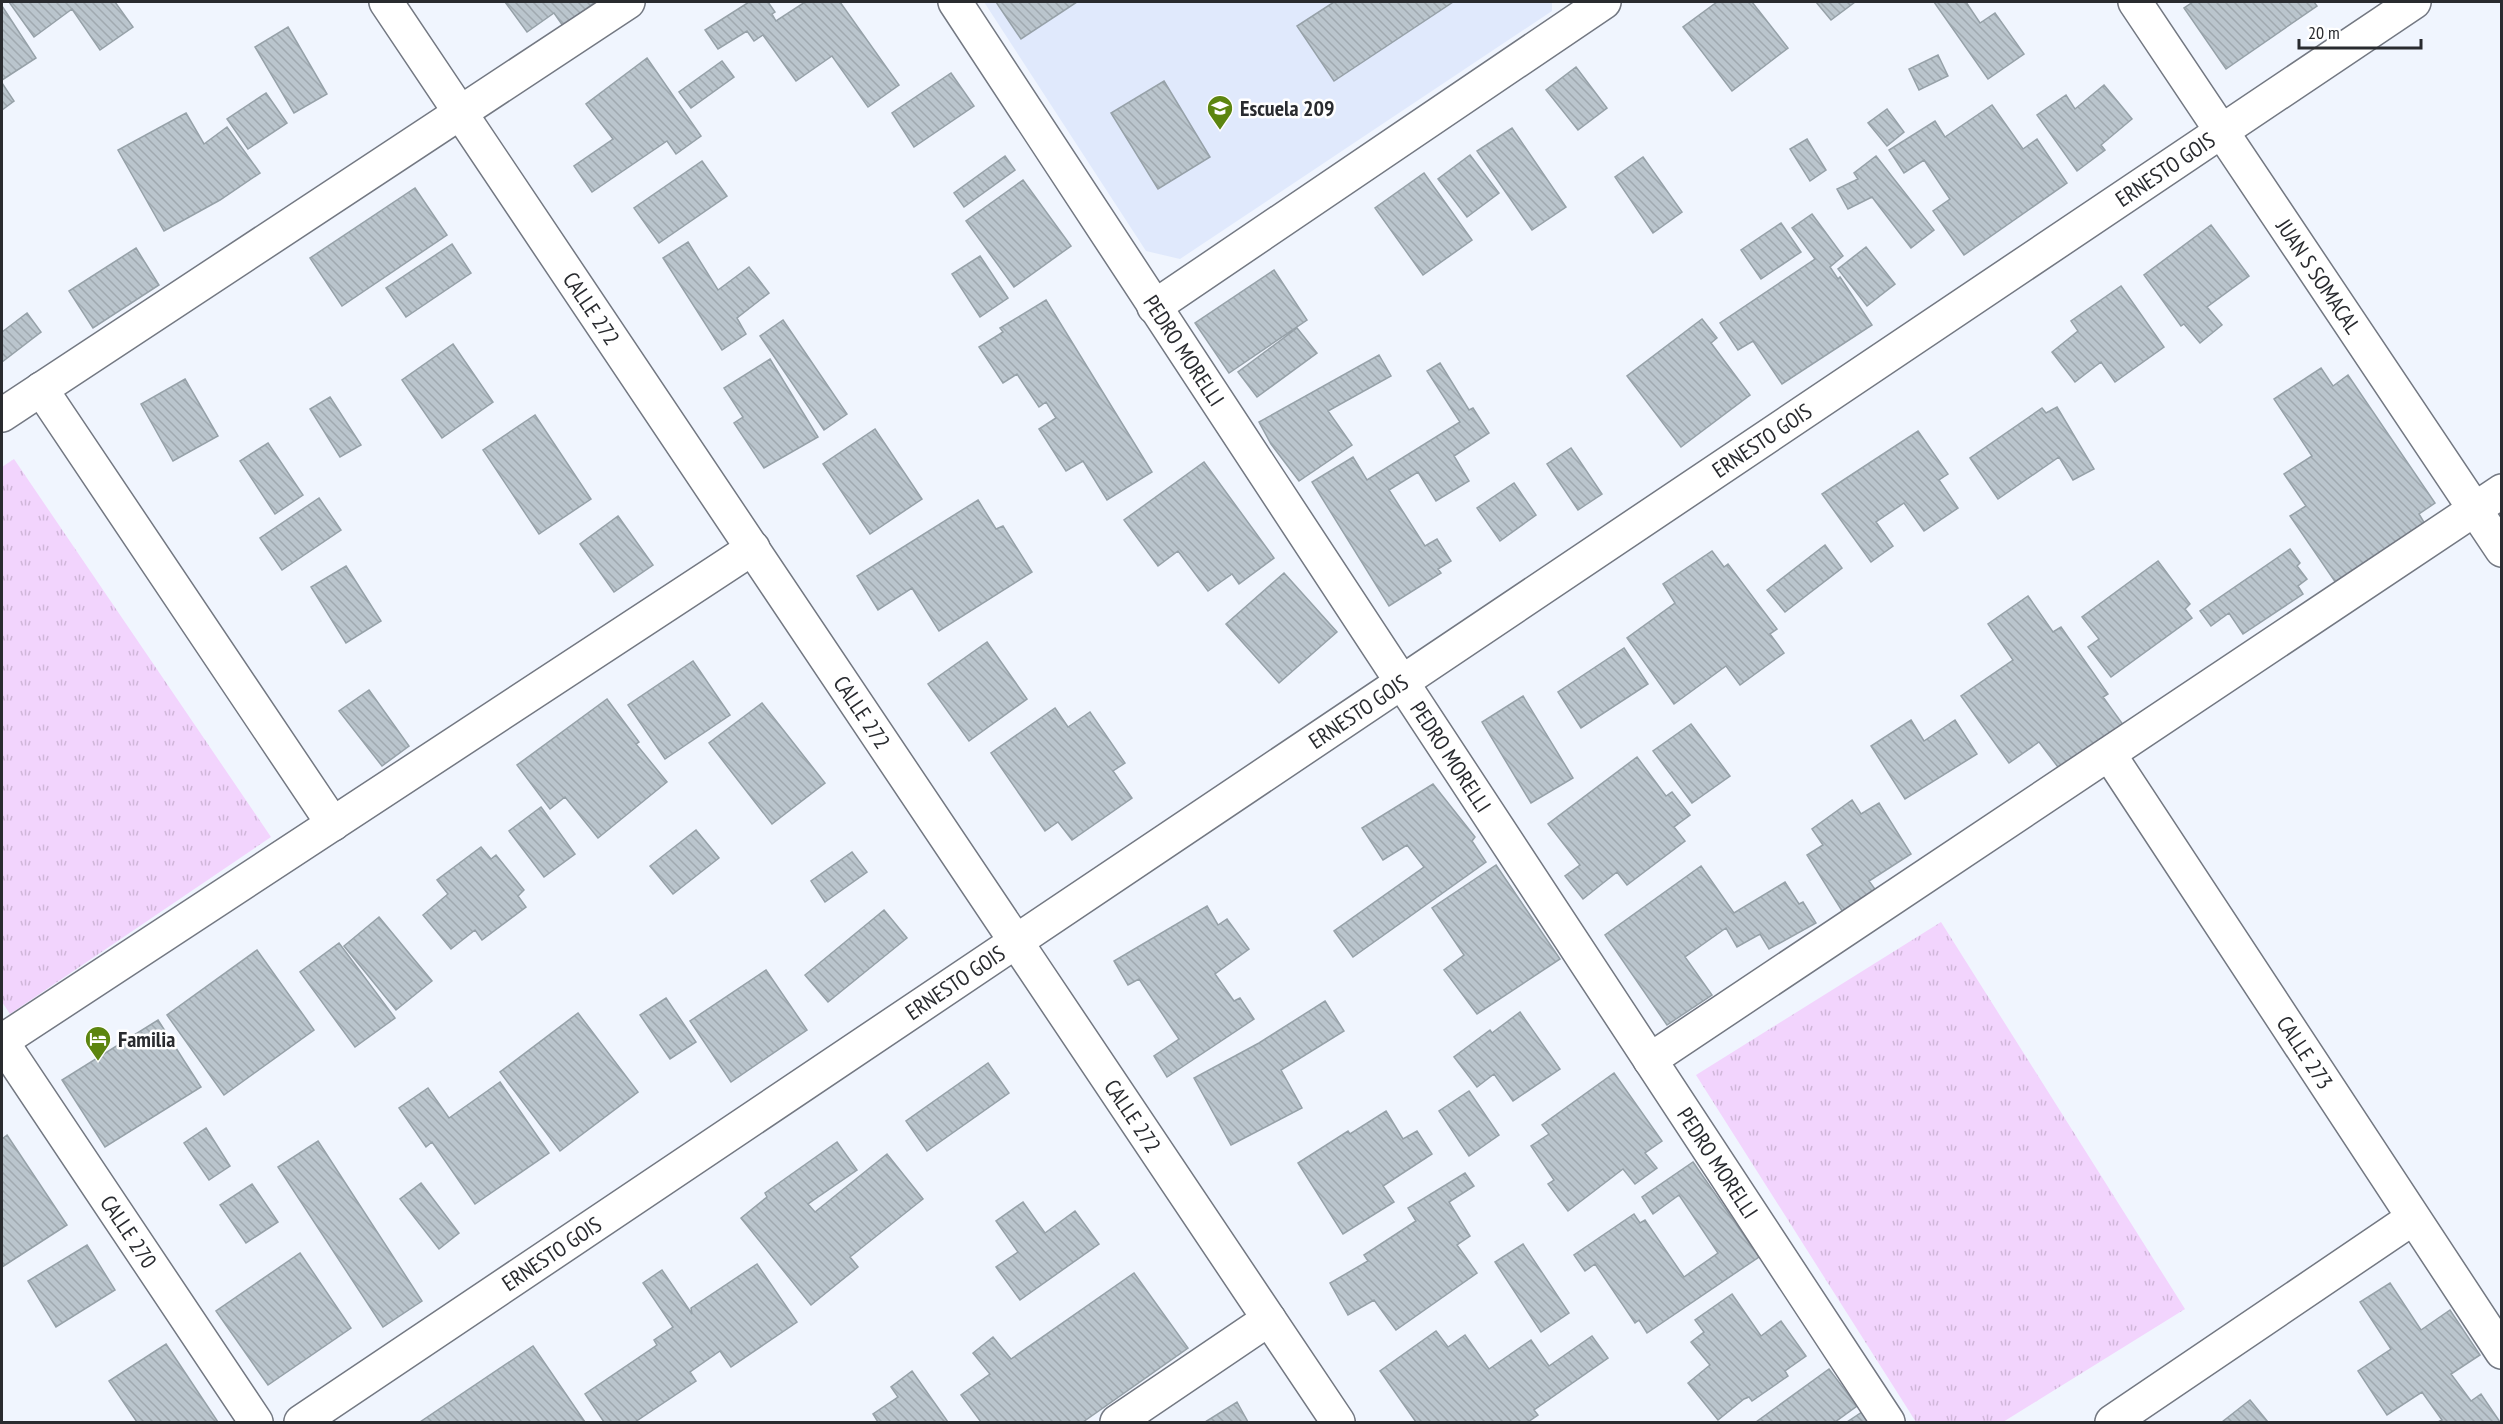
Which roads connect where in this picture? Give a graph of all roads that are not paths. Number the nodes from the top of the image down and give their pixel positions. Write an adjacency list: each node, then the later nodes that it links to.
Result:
1 (386, 2): 7 (street, CALLE 272)
2 (628, 2): 7 (street)
3 (955, 2): 9 (street, PEDRO MORELLI)
4 (2135, 2): 8 (street, JUAN S SOMACAL)
5 (2414, 2): 8 (street, ERNESTO GOIS)
6 (1599, 3): 9 (street)
7 (460, 112): 10 (street); 14 (street, CALLE 272)
8 (2221, 130): 13 (street, JUAN S SOMACAL); 16 (street, ERNESTO GOIS)
9 (1154, 307): 16 (street, PEDRO MORELLI)
10 (41, 389): 11 (street); 18 (street)
11 (2, 415)
12 (2502, 491): 13 (street)
13 (2474, 509): 15 (street, JUAN S SOMACAL); 17 (street)
14 (753, 548): 18 (street); 19 (street, CALLE 272)
15 (2502, 550)
16 (1403, 682): 19 (street, ERNESTO GOIS); 21 (street, PEDRO MORELLI)
17 (2109, 754): 21 (street); 22 (street, CALLE 273)
18 (333, 824): 20 (street)
19 (1016, 941): 23 (street, CALLE 272); 26 (street, ERNESTO GOIS)
20 (2, 1042): 25 (street, CALLE 270)
21 (1650, 1060): 29 (street, PEDRO MORELLI)
22 (2413, 1218): 24 (street, CALLE 273); 30 (street)
23 (1269, 1319): 27 (street); 28 (street, CALLE 272)
24 (2502, 1352)
25 (256, 1422)
26 (301, 1422)
27 (1118, 1422)
28 (1338, 1422)
29 (1888, 1422)
30 (2112, 1422)

